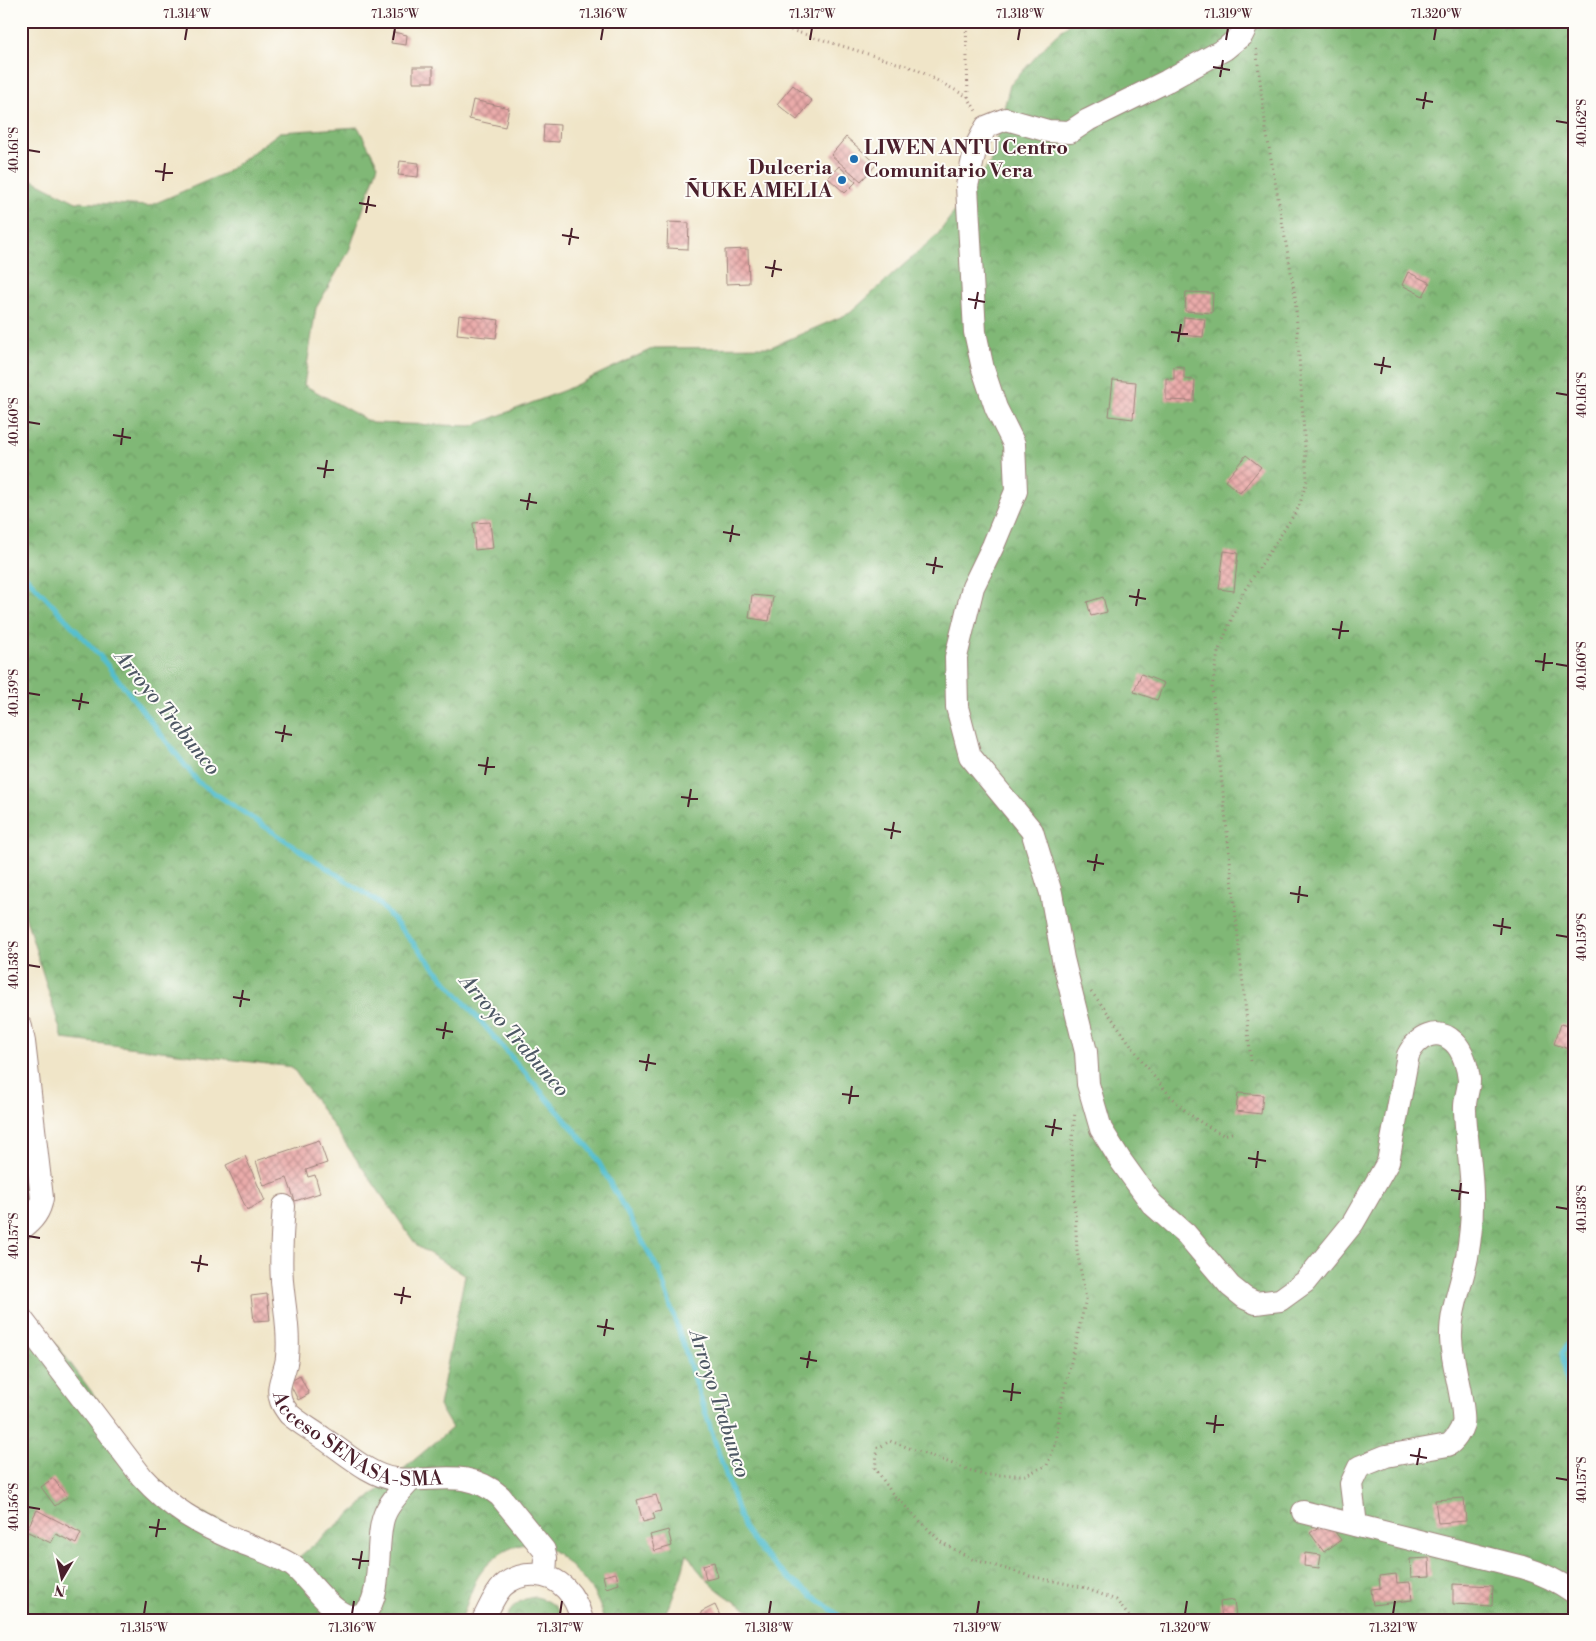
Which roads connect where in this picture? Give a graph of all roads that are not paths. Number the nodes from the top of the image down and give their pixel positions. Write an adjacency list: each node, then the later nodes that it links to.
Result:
1 (1252, 31): 8 (street)
2 (22, 1038): 4 (street)
3 (284, 1206): 6 (street, Acceso SENASA-SMA)
4 (21, 1229)
5 (21, 1318): 6 (street)
6 (411, 1480): 9 (street, Acceso SENASA-SMA)
7 (1303, 1512): 8 (street)
8 (1356, 1525): 10 (street)
9 (545, 1576): 11 (street); 12 (street)
10 (1575, 1593)
11 (483, 1620)
12 (582, 1620)

